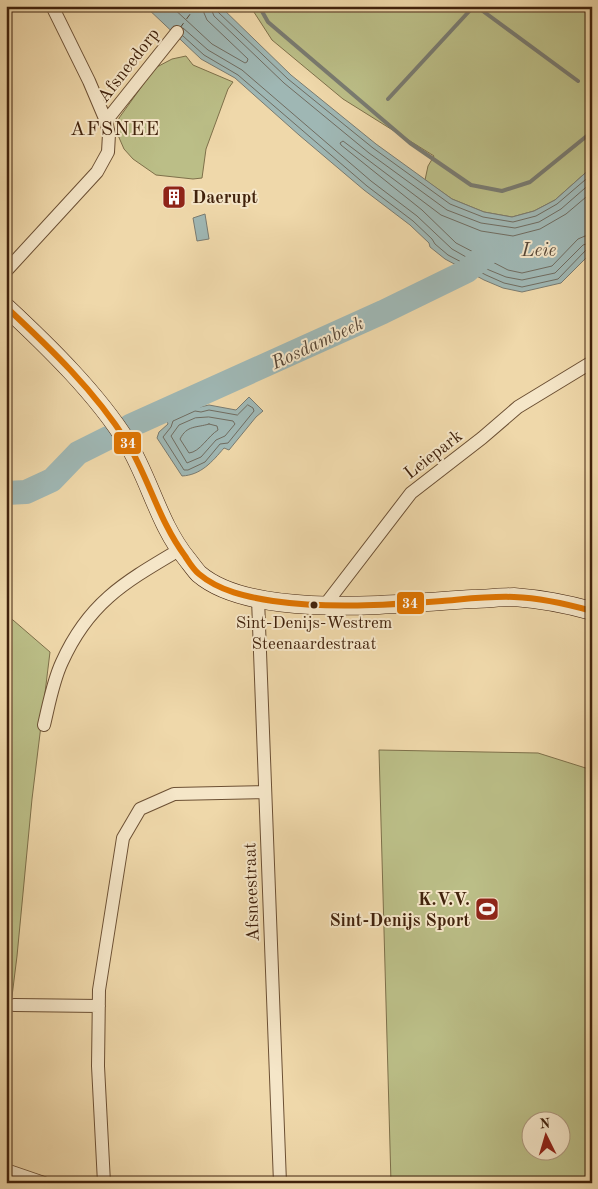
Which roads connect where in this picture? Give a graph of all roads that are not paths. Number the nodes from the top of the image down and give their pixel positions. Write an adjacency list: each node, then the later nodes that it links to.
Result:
1 (52, 6): 3 (street, Afsneedorp)
2 (177, 32): 3 (street, Afsneedorp)
3 (106, 121): 4 (street, Afsneedorp)
4 (6, 271)
5 (6, 307): 7 (street)
6 (592, 362): 9 (street, Leiepark)
7 (180, 550): 8 (street); 11 (street)
8 (258, 599): 9 (street); 12 (street, Afsneestraat)
9 (325, 605): 10 (street)
10 (592, 611)
11 (44, 725)
12 (264, 792): 14 (street); 18 (street, Afsneestraat)
13 (14, 1005): 14 (street)
14 (99, 1006): 17 (street)
15 (6, 1170): 16 (street)
16 (44, 1183)
17 (104, 1183)
18 (280, 1183)

